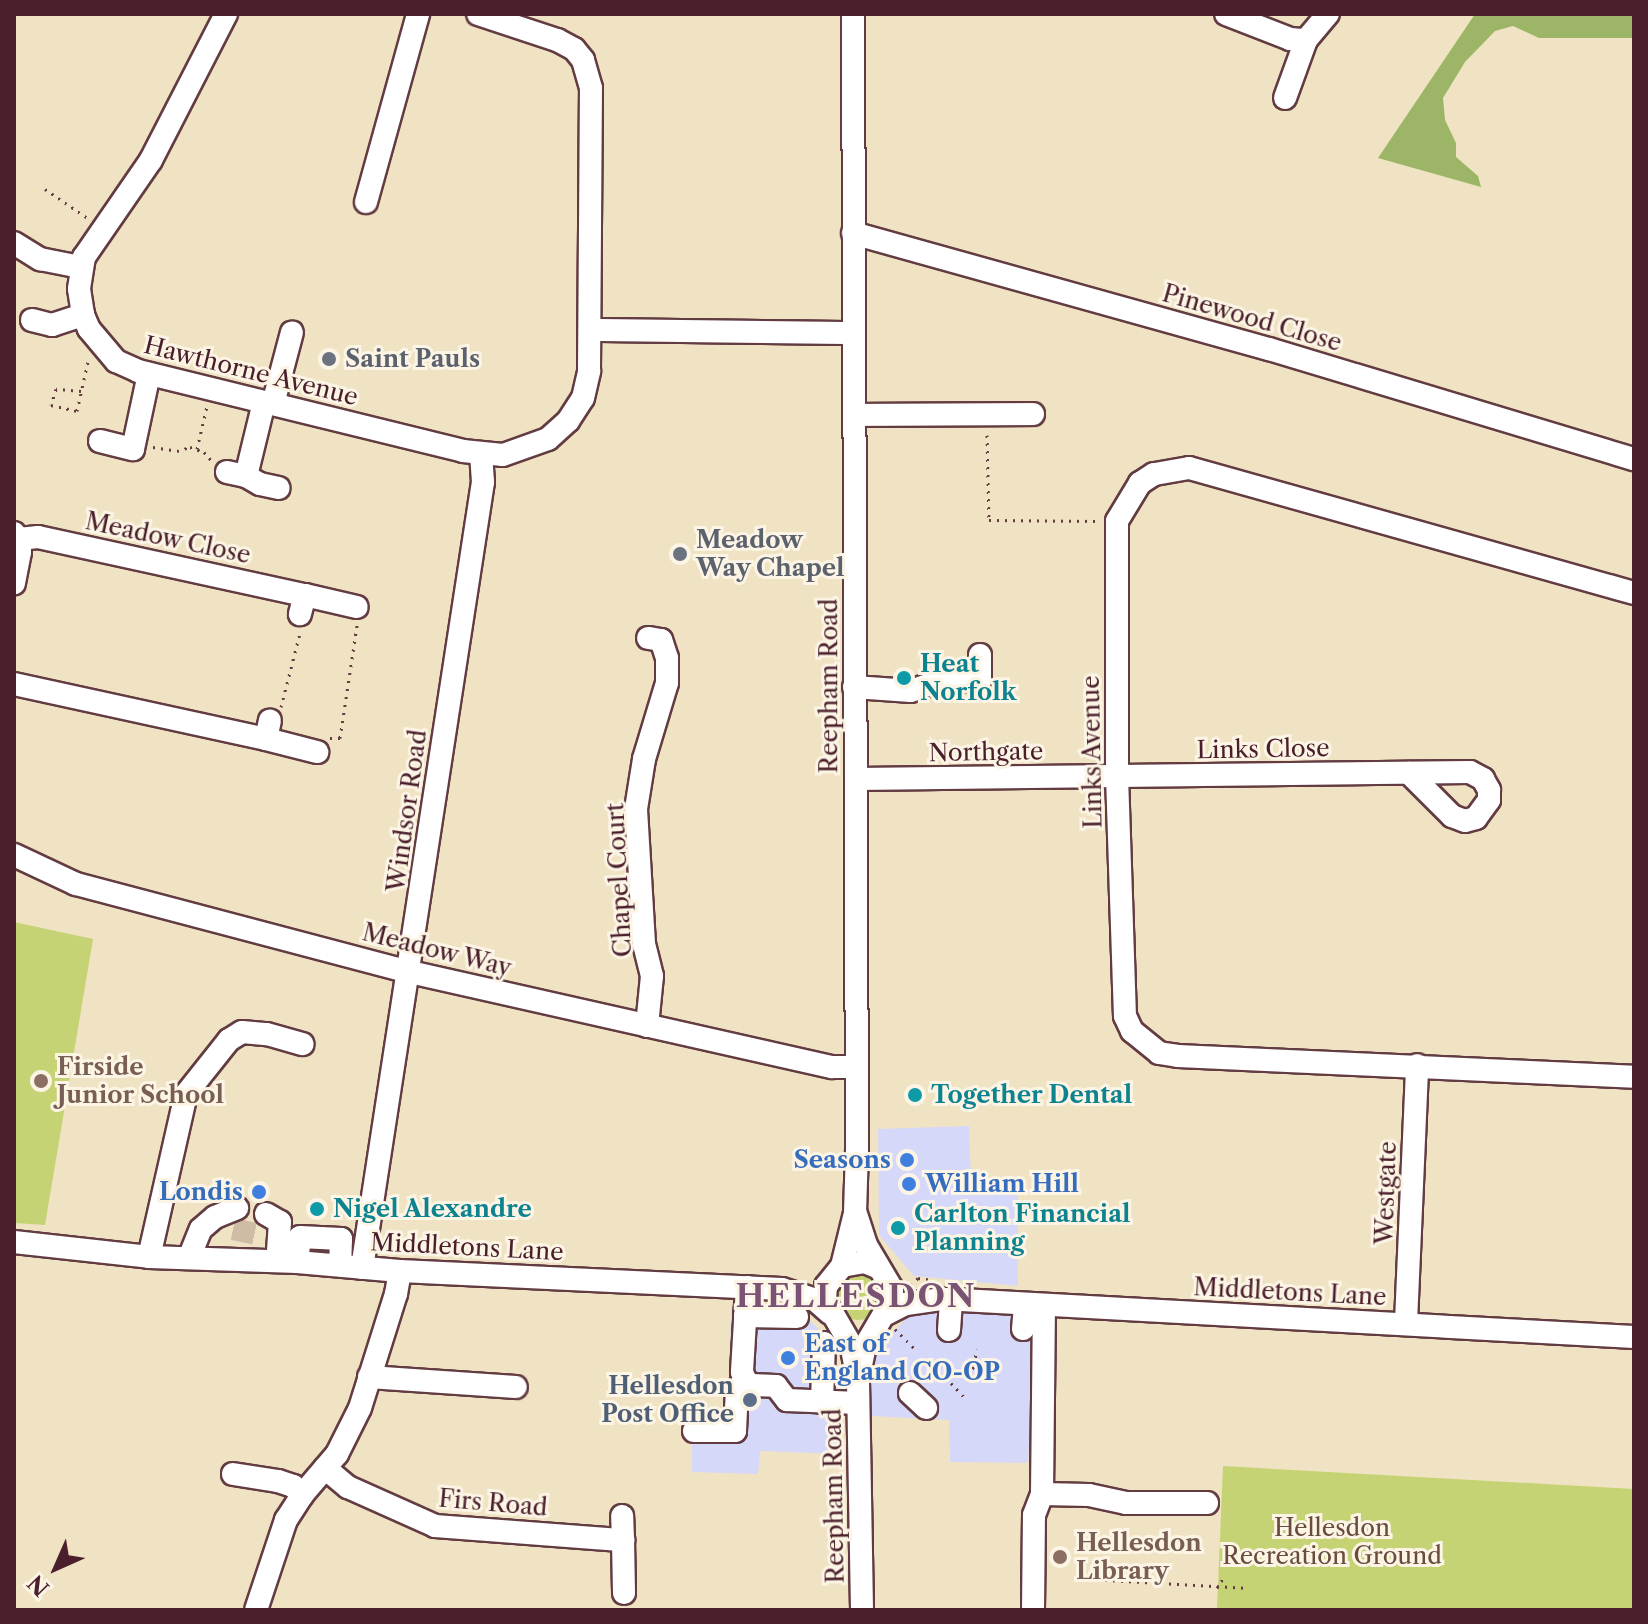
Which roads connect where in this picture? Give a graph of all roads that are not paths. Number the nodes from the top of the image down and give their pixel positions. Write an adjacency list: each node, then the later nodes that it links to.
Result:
1 (226, 14): 12 (street)
2 (418, 14): 9 (street)
3 (478, 14): 15 (street, Hawthorne Avenue)
4 (853, 14): 10 (street, Reepham Road)
5 (1226, 14): 7 (street)
6 (1328, 14): 7 (street)
7 (1306, 40): 8 (street)
8 (1285, 98)
9 (366, 202)
10 (853, 233): 17 (street, Reepham Road); 24 (street, Pinewood Close)
11 (14, 243): 12 (street)
12 (80, 267): 13 (street, Hawthorne Avenue)
13 (83, 315): 14 (street); 18 (street, Hawthorne Avenue)
14 (32, 320)
15 (591, 330): 17 (street); 23 (street, Hawthorne Avenue)
16 (292, 332): 19 (street)
17 (854, 333): 21 (street, Reepham Road)
18 (149, 374): 19 (street, Hawthorne Avenue); 22 (street)
19 (269, 403): 23 (street, Hawthorne Avenue); 25 (street)
20 (1033, 414): 21 (street)
21 (855, 415): 33 (street, Reepham Road)
22 (100, 441)
23 (481, 455): 39 (street, Windsor Road)
24 (1634, 459)
25 (279, 488)
26 (16, 536): 27 (street); 29 (street, Meadow Close)
27 (14, 583)
28 (1634, 593): 36 (street, Links Avenue)
29 (357, 607)
30 (657, 635): 40 (street, Chapel Court)
31 (980, 655): 33 (street)
32 (14, 684): 34 (street)
33 (854, 687): 37 (street, Reepham Road)
34 (317, 752)
35 (1409, 773): 36 (street, Links Close)
36 (1117, 776): 37 (street, Northgate); 42 (street, Links Avenue)
37 (856, 779): 43 (street, Reepham Road)
38 (14, 855): 39 (street, Meadow Way)
39 (410, 972): 40 (street, Meadow Way); 52 (street, Windsor Road)
40 (647, 1026): 43 (street, Meadow Way)
41 (303, 1044): 49 (street)
42 (1417, 1065): 44 (street, Links Avenue); 64 (street, Westgate)
43 (855, 1067): 45 (street, Reepham Road)
44 (1634, 1077)
45 (855, 1213): 53 (street, Reepham Road); 55 (street, Reepham Road)
46 (230, 1218): 50 (street)
47 (270, 1228): 51 (street)
48 (14, 1242): 49 (street, Middletons Lane)
49 (149, 1257): 50 (street, Middletons Lane)
50 (189, 1258): 51 (street, Middletons Lane)
51 (287, 1261): 52 (street, Middletons Lane)
52 (351, 1267): 54 (street, Middletons Lane)
53 (837, 1270): 55 (street); 57 (street, Middletons Lane); 62 (street, Reepham Road)
54 (400, 1271): 56 (street, Middletons Lane); 69 (street)
55 (883, 1273): 58 (street, Middletons Lane); 63 (street, Reepham Road)
56 (747, 1287): 57 (street, Middletons Lane); 60 (street)
57 (782, 1289): 62 (street, Middletons Lane)
58 (947, 1299): 59 (street, Middletons Lane); 63 (street, Middletons Lane); 66 (street)
59 (1035, 1305): 64 (street, Middletons Lane); 65 (street); 78 (street)
60 (745, 1316): 61 (street); 70 (street)
61 (797, 1317)
62 (834, 1317): 63 (street); 71 (street, Reepham Road)
63 (884, 1318): 71 (street, Reepham Road)
64 (1406, 1322): 67 (street, Middletons Lane)
65 (1023, 1329)
66 (949, 1330)
67 (1634, 1337)
68 (824, 1343): 73 (street)
69 (369, 1377): 72 (street); 76 (street)
70 (745, 1380): 73 (street); 75 (street)
71 (858, 1380): 74 (street, Reepham Road)
72 (516, 1387)
73 (822, 1402): 74 (street)
74 (858, 1403): 85 (street, Reepham Road)
75 (694, 1431)
76 (325, 1468): 79 (street); 82 (street, Firs Road)
77 (233, 1474): 79 (street)
78 (1042, 1494): 80 (street); 86 (street)
79 (302, 1495): 84 (street)
80 (1207, 1503)
81 (622, 1516): 82 (street)
82 (623, 1540): 83 (street)
83 (624, 1593)
84 (256, 1610)
85 (862, 1610)
86 (1033, 1610)

